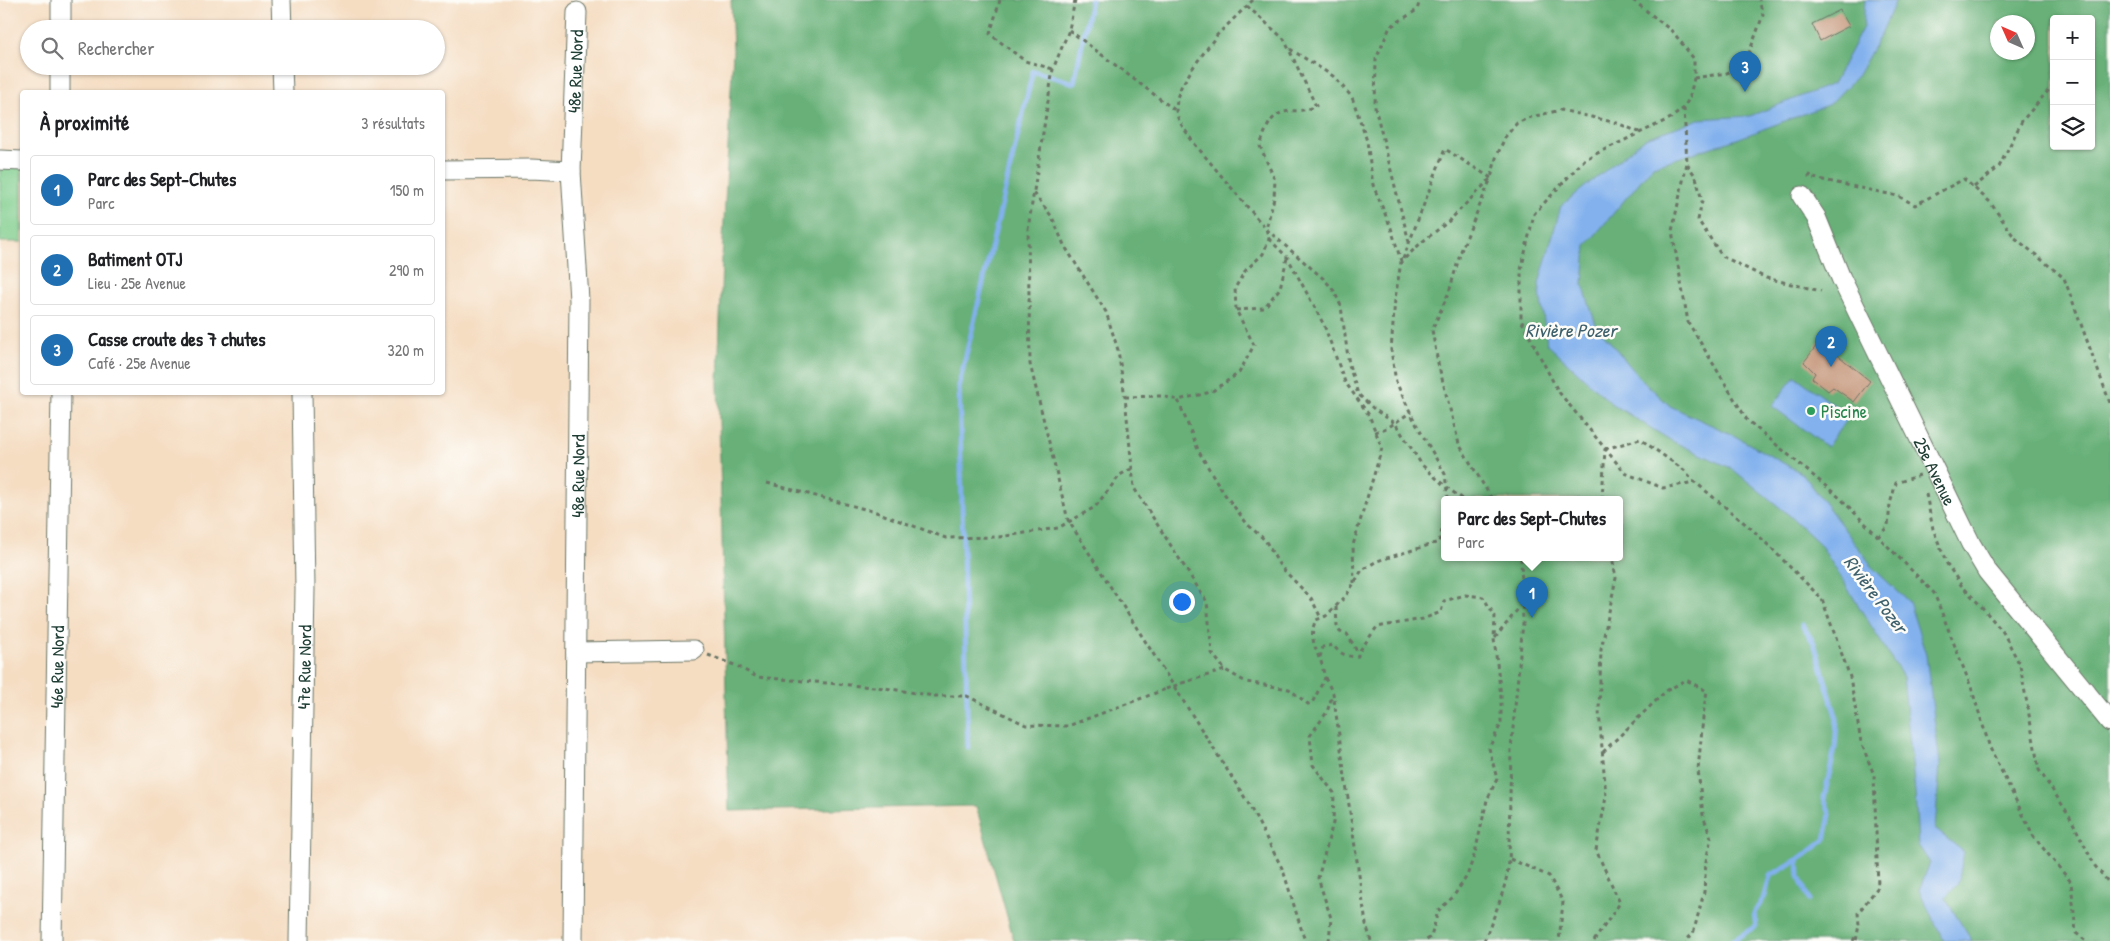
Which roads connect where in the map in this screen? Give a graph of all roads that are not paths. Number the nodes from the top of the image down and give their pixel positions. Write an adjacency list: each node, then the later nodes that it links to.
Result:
1 (61, 0): 4 (street)
2 (281, 0): 5 (street)
3 (577, 12): 13 (street, 48e Rue Nord)
4 (61, 20)
5 (282, 20)
6 (60, 75): 8 (street)
7 (282, 75): 9 (street)
8 (60, 90)
9 (283, 90)
10 (0, 160): 11 (street)
11 (20, 161)
12 (445, 170): 13 (street)
13 (572, 171): 18 (street, 48e Rue Nord)
14 (1802, 196): 19 (street, 25e Avenue)
15 (61, 395): 20 (street, 46e Rue Nord)
16 (302, 395): 21 (street, 47e Rue Nord)
17 (694, 650): 18 (street)
18 (576, 652): 22 (street, 48e Rue Nord)
19 (2110, 722)
20 (52, 941)
21 (300, 941)
22 (573, 941)

